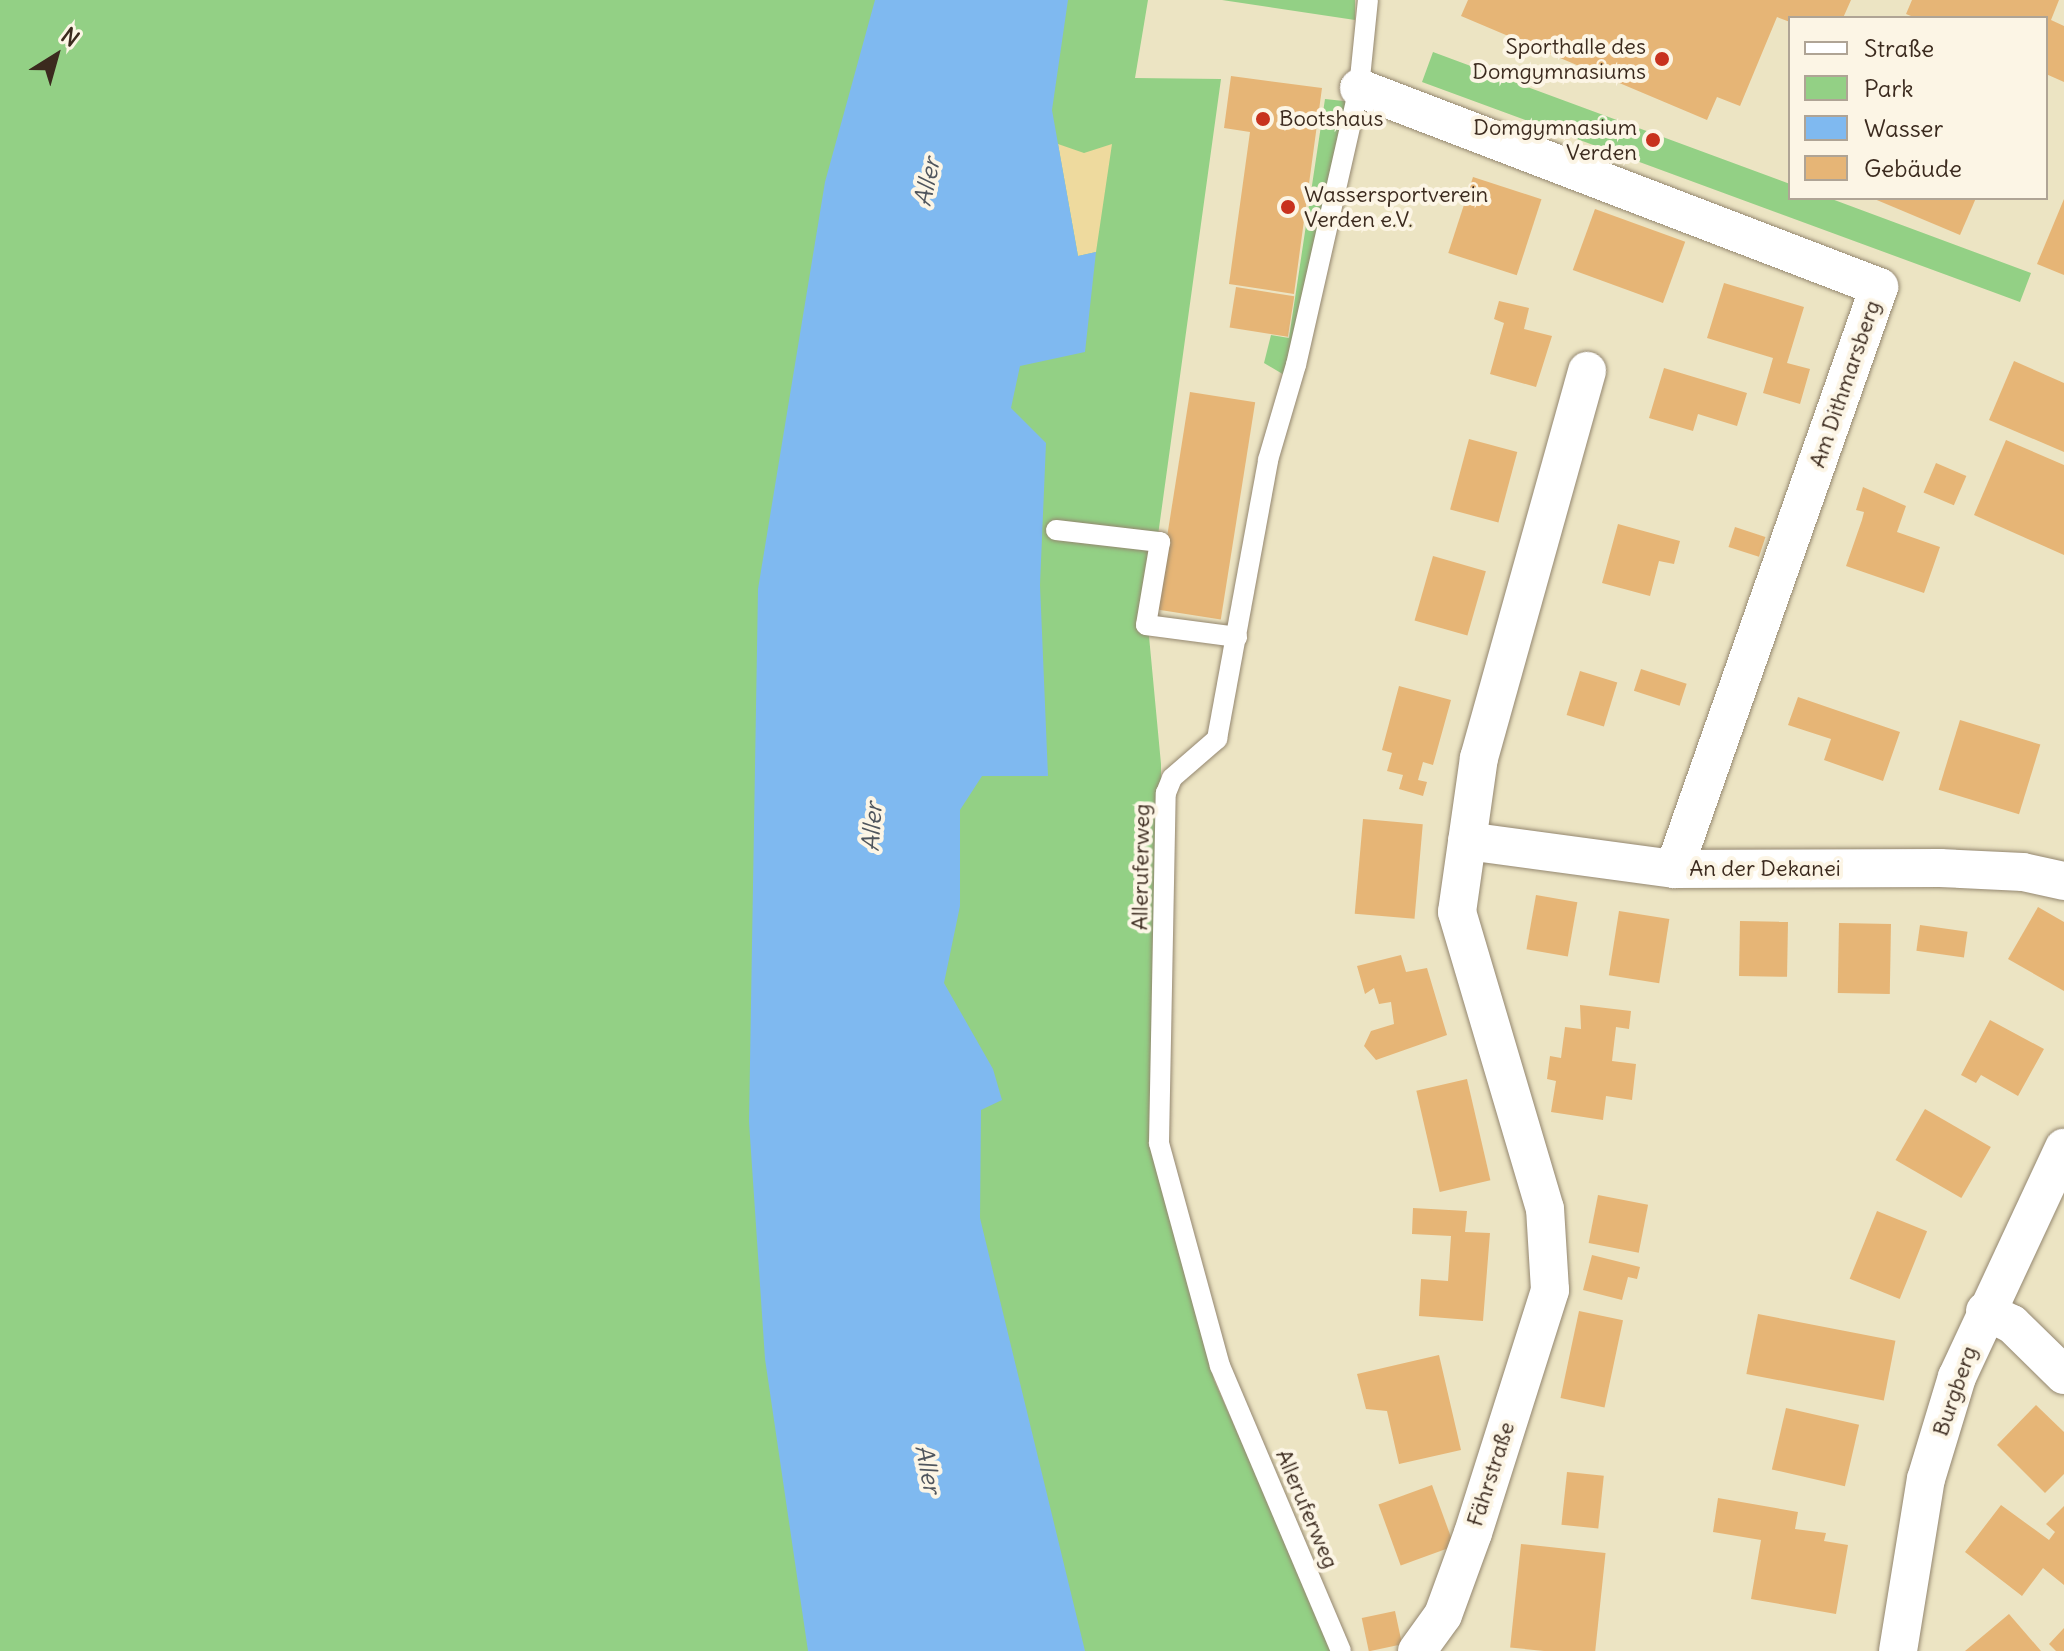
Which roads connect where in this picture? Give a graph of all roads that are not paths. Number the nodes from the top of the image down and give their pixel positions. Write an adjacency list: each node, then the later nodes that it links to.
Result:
1 (1368, 0): 2 (lane, Alleruferweg)
2 (1359, 88): 5 (lane, Alleruferweg); 7 (street, Am Dithmarsberg)
3 (1587, 371): 6 (street)
4 (1056, 530): 5 (lane)
5 (1237, 637): 12 (lane, Alleruferweg)
6 (1467, 841): 7 (street, An der Dekanei); 13 (street, Fährstraße)
7 (1674, 869): 8 (street, An der Dekanei)
8 (2064, 881)
9 (2064, 1148): 10 (street, Burgberg)
10 (1985, 1311): 11 (street); 14 (street, Burgberg)
11 (2064, 1375)
12 (1341, 1651)
13 (1417, 1651)
14 (1898, 1651)

